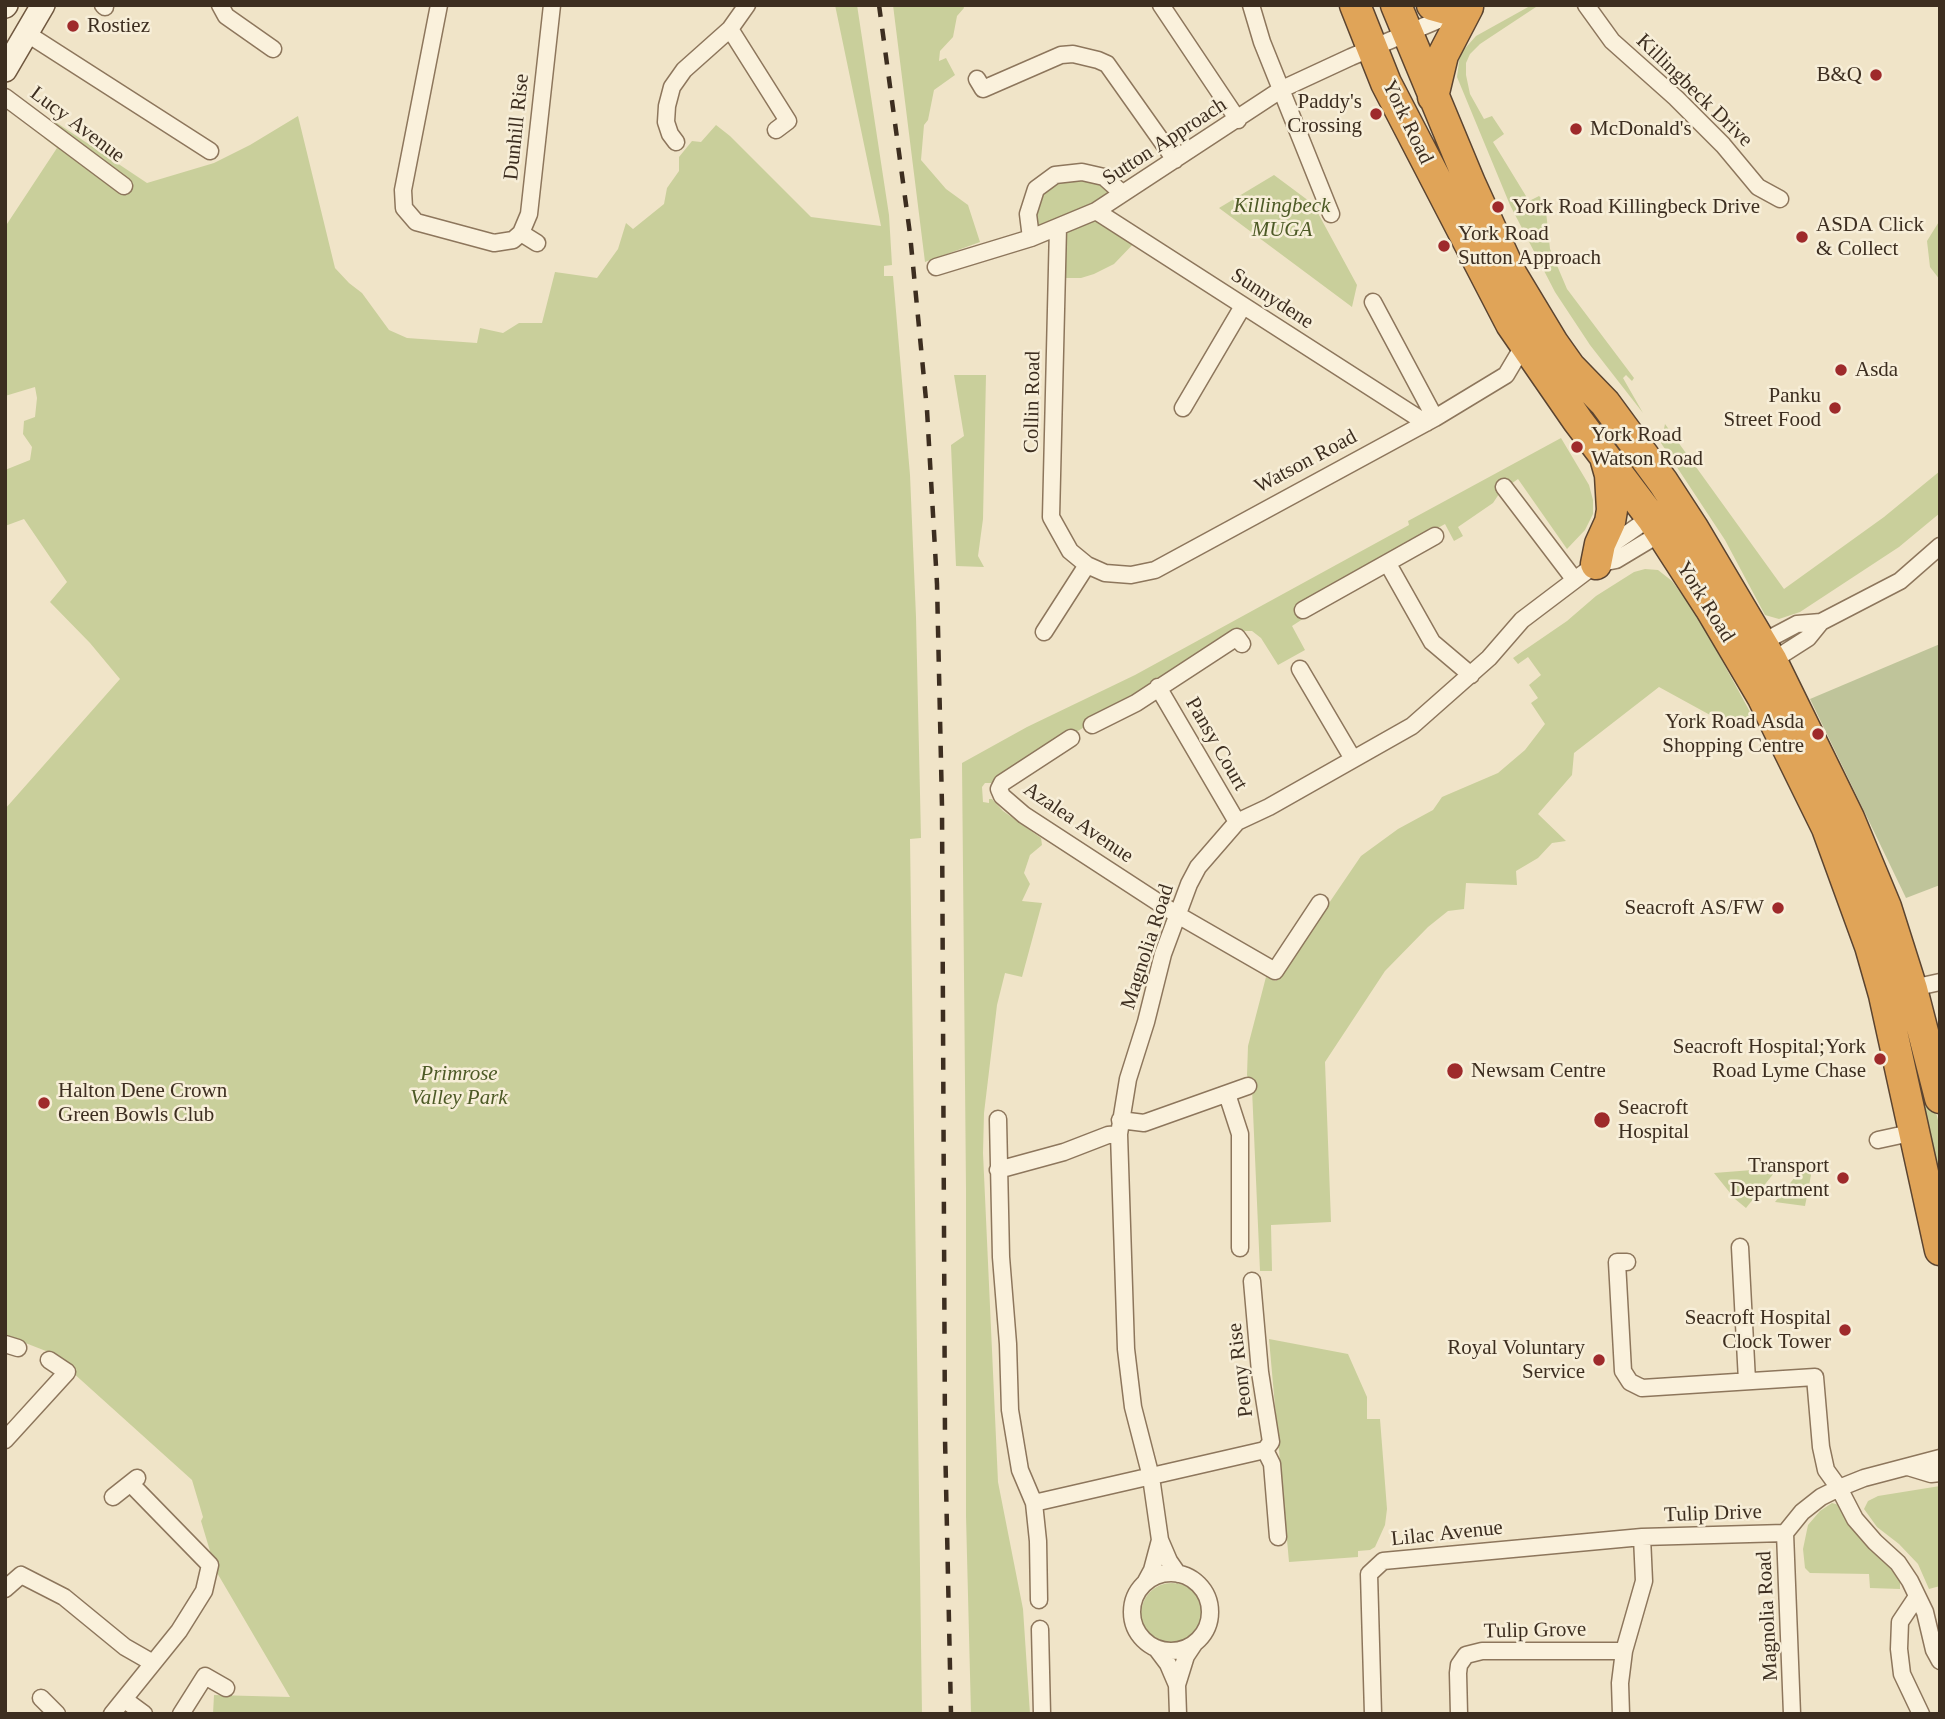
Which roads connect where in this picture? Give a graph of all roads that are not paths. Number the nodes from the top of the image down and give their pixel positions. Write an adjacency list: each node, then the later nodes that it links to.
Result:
1 (43, 5): 14 (main road)
2 (220, 5): 17 (street)
3 (439, 5): 35 (street)
4 (552, 5): 35 (street, Dunhill Rise)
5 (747, 5): 13 (street)
6 (1161, 5): 23 (street)
7 (1251, 5): 20 (street)
8 (1355, 5): 16 (highway, York Road)
9 (1386, 5): 16 (highway)
10 (1396, 5): 15 (highway, York Road)
11 (1586, 5): 31 (street, Killingbeck Drive)
12 (1457, 7): 15 (street); 22 (highway)
13 (730, 29): 24 (street); 25 (street)
14 (26, 33): 18 (main road); 26 (street)
15 (1408, 34): 16 (street, Sutton Approach); 22 (highway, York Road); 28 (highway)
16 (1372, 48): 20 (street, Sutton Approach); 28 (highway, York Road)
17 (273, 49)
18 (5, 70)
19 (977, 79): 27 (street)
20 (1282, 89): 23 (street, Sutton Approach); 33 (street)
21 (5, 97): 29 (street, Lucy Avenue)
22 (1433, 97): 46 (highway, York Road)
23 (1238, 120): 27 (street, Sutton Approach)
24 (776, 130)
25 (676, 142)
26 (210, 151)
27 (1175, 160): 30 (street, Sutton Approach)
28 (1436, 180): 41 (highway, York Road)
29 (124, 186)
30 (1122, 193): 32 (street, Sutton Approach); 36 (street)
31 (1780, 199)
32 (1096, 211): 34 (street, Sutton Approach); 40 (street, Sunnydene)
33 (1331, 214)
34 (1058, 227): 36 (street, Sutton Approach); 50 (street, Collin Road)
35 (521, 233): 37 (street)
36 (1031, 238): 38 (street, Sutton Approach)
37 (537, 243)
38 (936, 267)
39 (1373, 302): 43 (street)
40 (1243, 306): 42 (street); 43 (street, Sunnydene)
41 (1525, 343): 43 (street, Watson Road); 44 (highway, York Road)
42 (1183, 408)
43 (1431, 420): 50 (street, Watson Road)
44 (1605, 457): 46 (highway, York Road); 51 (highway)
45 (1504, 487): 51 (street)
46 (1665, 523): 51 (street, Magnolia Road); 51 (street, Magnolia Road); 55 (highway, York Road); 55 (highway, York Road)
47 (1435, 536): 49 (street)
48 (1940, 546): 55 (street)
49 (1388, 564): 52 (street); 57 (street)
50 (1087, 565): 53 (street)
51 (1585, 572): 57 (street, Magnolia Road)
52 (1303, 610)
53 (1044, 632)
54 (1242, 644): 58 (street, Pansy Court)
55 (1759, 657): 65 (highway, York Road)
56 (1300, 668): 61 (street)
57 (1471, 676): 61 (street, Magnolia Road)
58 (1158, 687): 59 (street, Pansy Court); 62 (street, Pansy Court)
59 (1093, 725)
60 (1071, 738): 64 (street, Azalea Avenue)
61 (1353, 759): 62 (street, Magnolia Road)
62 (1237, 822): 64 (street, Magnolia Road)
63 (1320, 903): 64 (street, Azalea Avenue)
64 (1177, 914): 70 (street, Magnolia Road)
65 (1912, 989): 68 (highway, York Road); 71 (highway, York Road)
66 (1248, 1086): 67 (street)
67 (1227, 1094): 70 (street); 75 (street)
68 (1940, 1098)
69 (998, 1119): 73 (street)
70 (1119, 1127): 73 (street); 86 (street, Magnolia Road)
71 (1914, 1132): 72 (street); 76 (highway, York Road)
72 (1878, 1140)
73 (998, 1170): 89 (street)
74 (1740, 1247): 80 (street)
75 (1240, 1248)
76 (1940, 1250)
77 (1627, 1262): 80 (street)
78 (1252, 1282): 82 (street, Peony Rise)
79 (49, 1360): 81 (street)
80 (1747, 1381): 87 (street)
81 (5, 1440)
82 (1265, 1450): 86 (street); 91 (street, Peony Rise)
83 (1940, 1458): 84 (street, Magnolia Road)
84 (1908, 1467): 85 (street); 87 (street, Magnolia Road)
85 (1940, 1473)
86 (1151, 1477): 89 (street); 93 (street, Magnolia Road)
87 (1839, 1488): 90 (street, Magnolia Road); 97 (street)
88 (113, 1497): 104 (street)
89 (1034, 1503): 98 (street)
90 (1785, 1533): 92 (street, Tulip Drive); 118 (street, Magnolia Road)
91 (1278, 1537)
92 (1637, 1538): 102 (street, Tulip Drive); 115 (street, Lilac Avenue)
93 (1160, 1540): 94 (street, Magnolia Road); 95 (street, Magnolia Road)
94 (1178, 1574): 95 (street); 100 (street, Magnolia Road)
95 (1143, 1585): 101 (street, Magnolia Road)
96 (5, 1589): 104 (street)
97 (1916, 1598): 103 (street); 119 (street)
98 (1039, 1600)
99 (1040, 1629): 113 (street)
100 (1194, 1644): 101 (street); 105 (street, Magnolia Road)
101 (1156, 1648): 105 (street, Magnolia Road)
102 (1624, 1651): 116 (street, Tulip Grove); 117 (street, Tulip Drive)
103 (1937, 1655)
104 (153, 1663): 108 (street)
105 (1177, 1685): 114 (street, Magnolia Road)
106 (226, 1688): 112 (street)
107 (41, 1698): 109 (street)
108 (125, 1700): 110 (street); 111 (street)
109 (57, 1714)
110 (112, 1714)
111 (144, 1714)
112 (181, 1714)
113 (1042, 1714)
114 (1178, 1714)
115 (1373, 1714)
116 (1459, 1714)
117 (1621, 1714)
118 (1792, 1714)
119 (1921, 1714)

